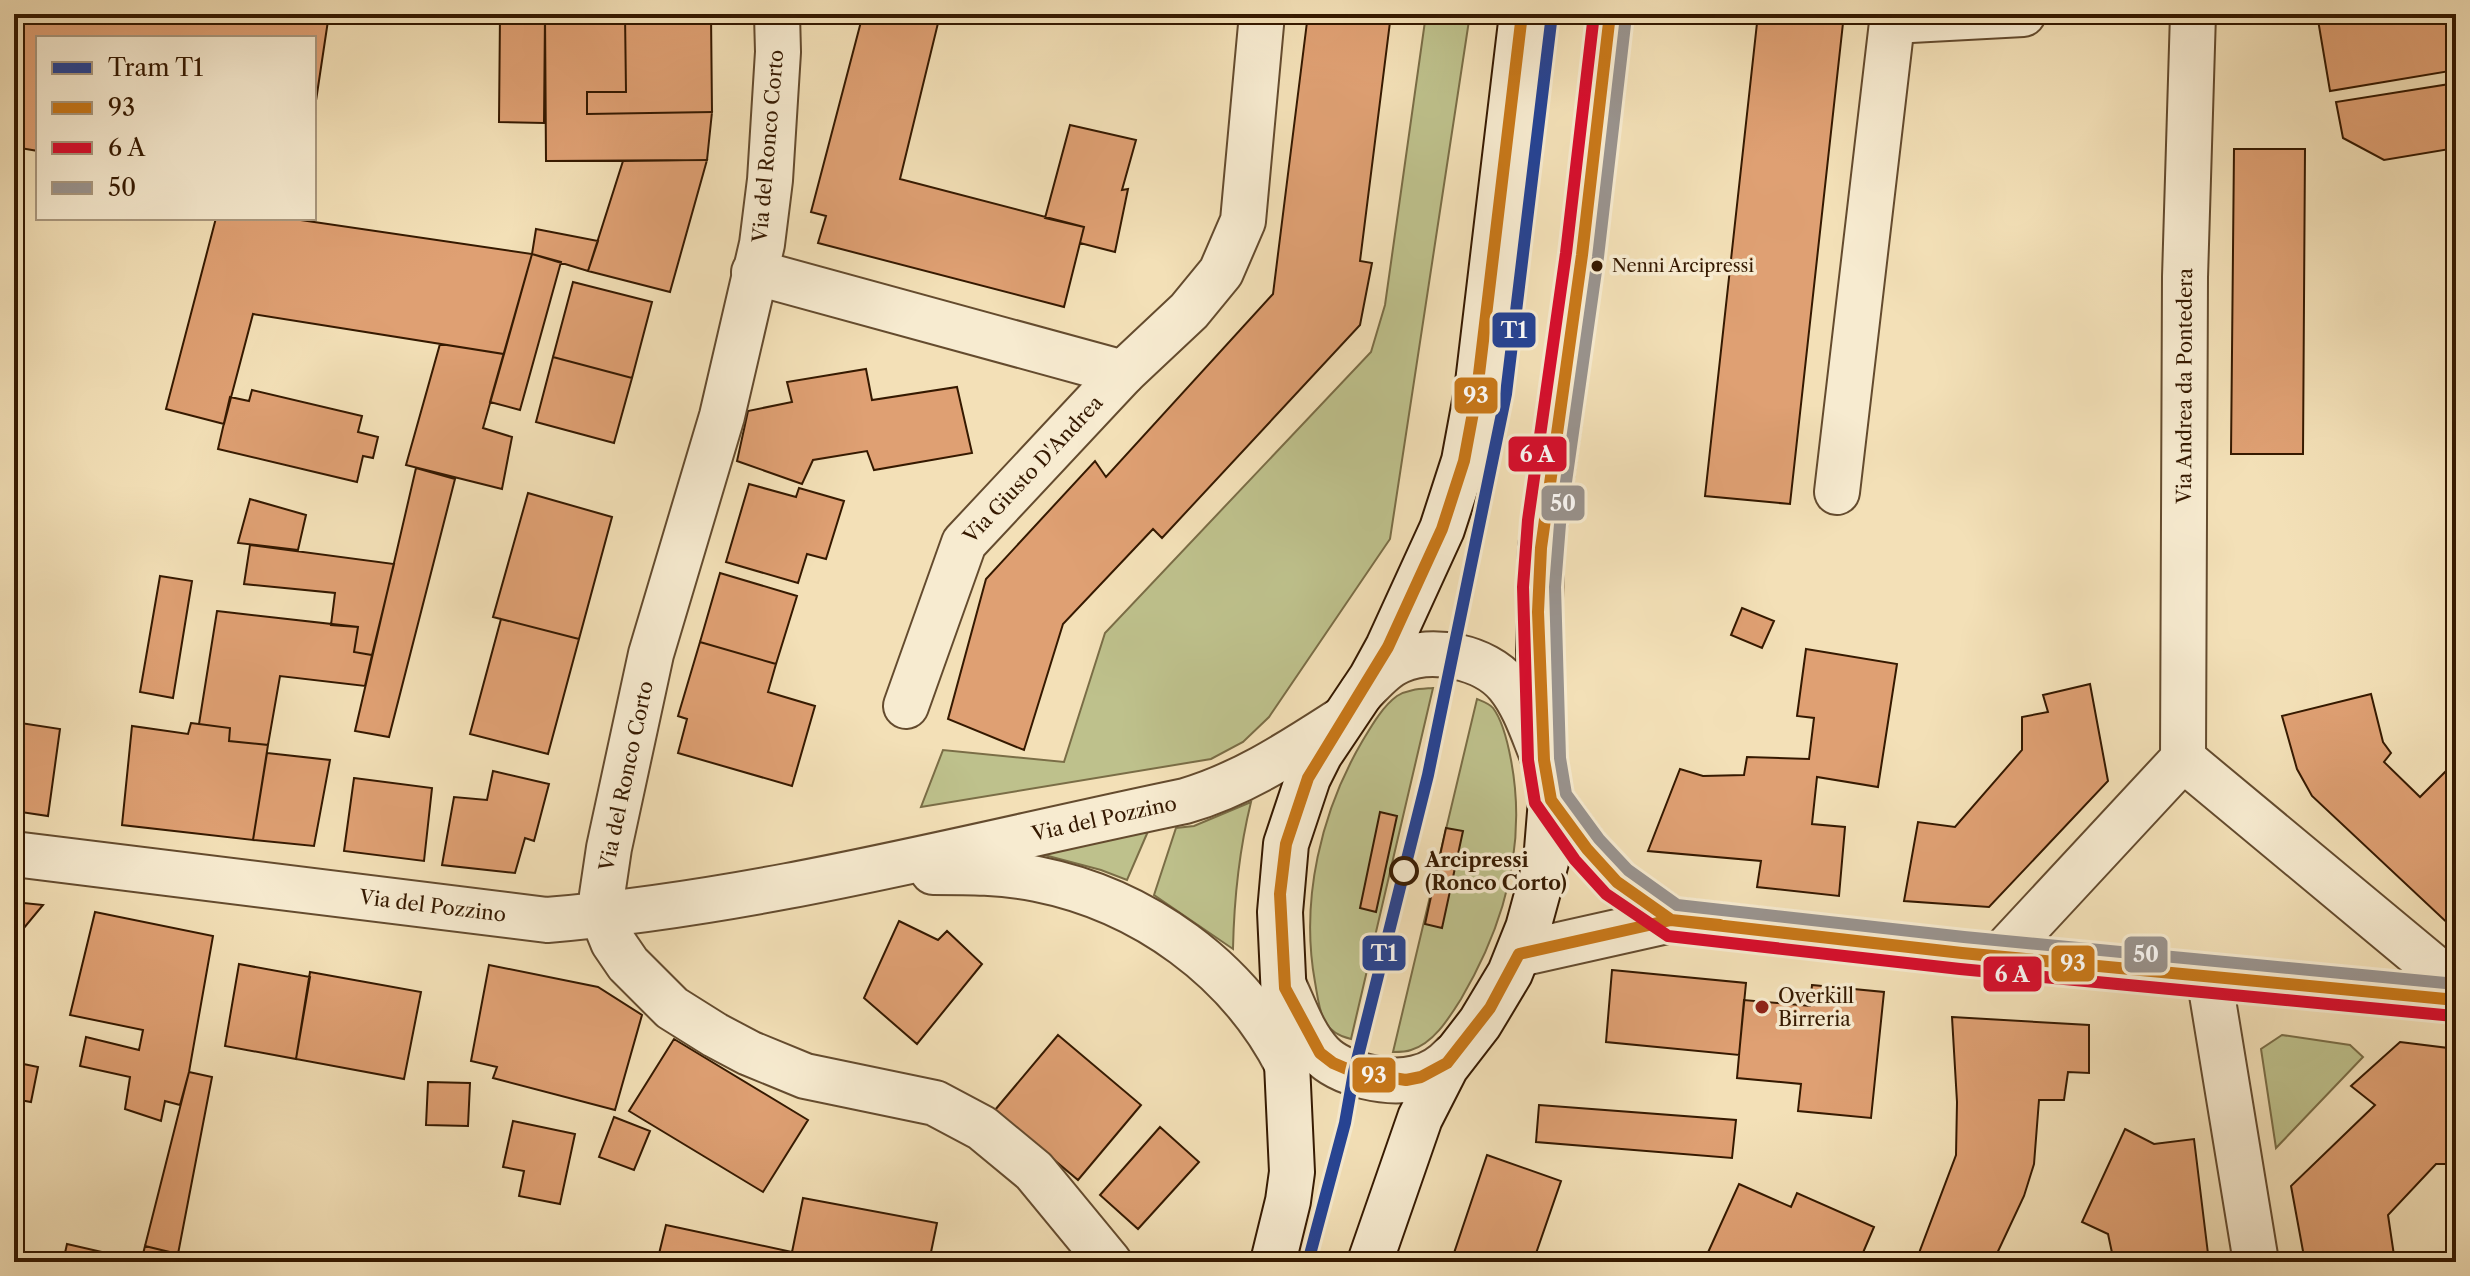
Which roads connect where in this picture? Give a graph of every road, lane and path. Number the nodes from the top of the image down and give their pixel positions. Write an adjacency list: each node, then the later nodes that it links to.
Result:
1 (777, 14): 8 (street, Via del Ronco Corto)
2 (1262, 14): 9 (street, Via Giusto D'Andrea)
3 (1522, 14): 12 (street)
4 (1610, 14): 14 (street)
5 (2023, 14): 7 (street)
6 (2193, 14): 13 (street, Via Andrea da Pontedera)
7 (1892, 18): 10 (street)
8 (754, 272): 9 (street, Via Giusto D'Andrea); 17 (street, Via del Ronco Corto)
9 (1123, 373): 11 (street, Via Giusto D'Andrea)
10 (1837, 492)
11 (906, 706)
12 (1352, 706): 14 (street); 16 (street, Via del Pozzino); 23 (street)
13 (2183, 759): 20 (street); 22 (street)
14 (1547, 780): 18 (street); 19 (street)
15 (14, 854): 17 (street, Via del Pozzino)
16 (851, 873): 17 (street, Via del Pozzino); 26 (street, Via del Pozzino)
17 (602, 915): 27 (street, Via del Ronco Corto)
18 (1671, 920): 19 (street); 20 (street)
19 (1519, 954): 25 (street)
20 (2000, 956): 21 (street)
21 (2209, 976): 24 (street); 30 (street)
22 (2456, 986)
23 (1285, 988): 25 (street); 26 (street)
24 (2456, 1000)
25 (1453, 1056): 29 (street)
26 (1288, 1066): 28 (street)
27 (1109, 1262)
28 (1273, 1262)
29 (1370, 1262)
30 (2256, 1262)

